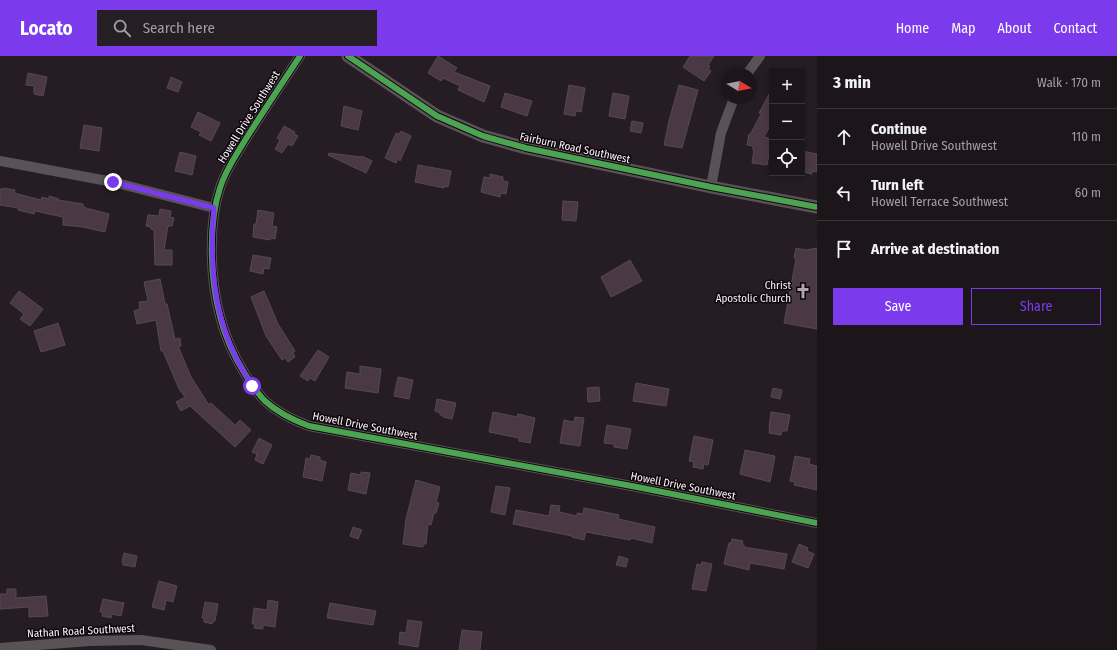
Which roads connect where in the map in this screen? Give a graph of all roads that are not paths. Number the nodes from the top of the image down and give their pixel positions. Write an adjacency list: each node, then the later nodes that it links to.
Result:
1 (300, 56): 9 (street, Howell Drive Southwest)
2 (348, 56): 7 (street, Fairburn Road Southwest)
3 (760, 56): 4 (street)
4 (751, 68)
5 (732, 104): 7 (street)
6 (0, 161): 9 (street)
7 (711, 187): 8 (street, Fairburn Road Southwest)
8 (817, 207)
9 (214, 208): 10 (street, Howell Drive Southwest)
10 (817, 523)
11 (0, 648): 12 (street, Nathan Road Southwest)
12 (211, 650)

